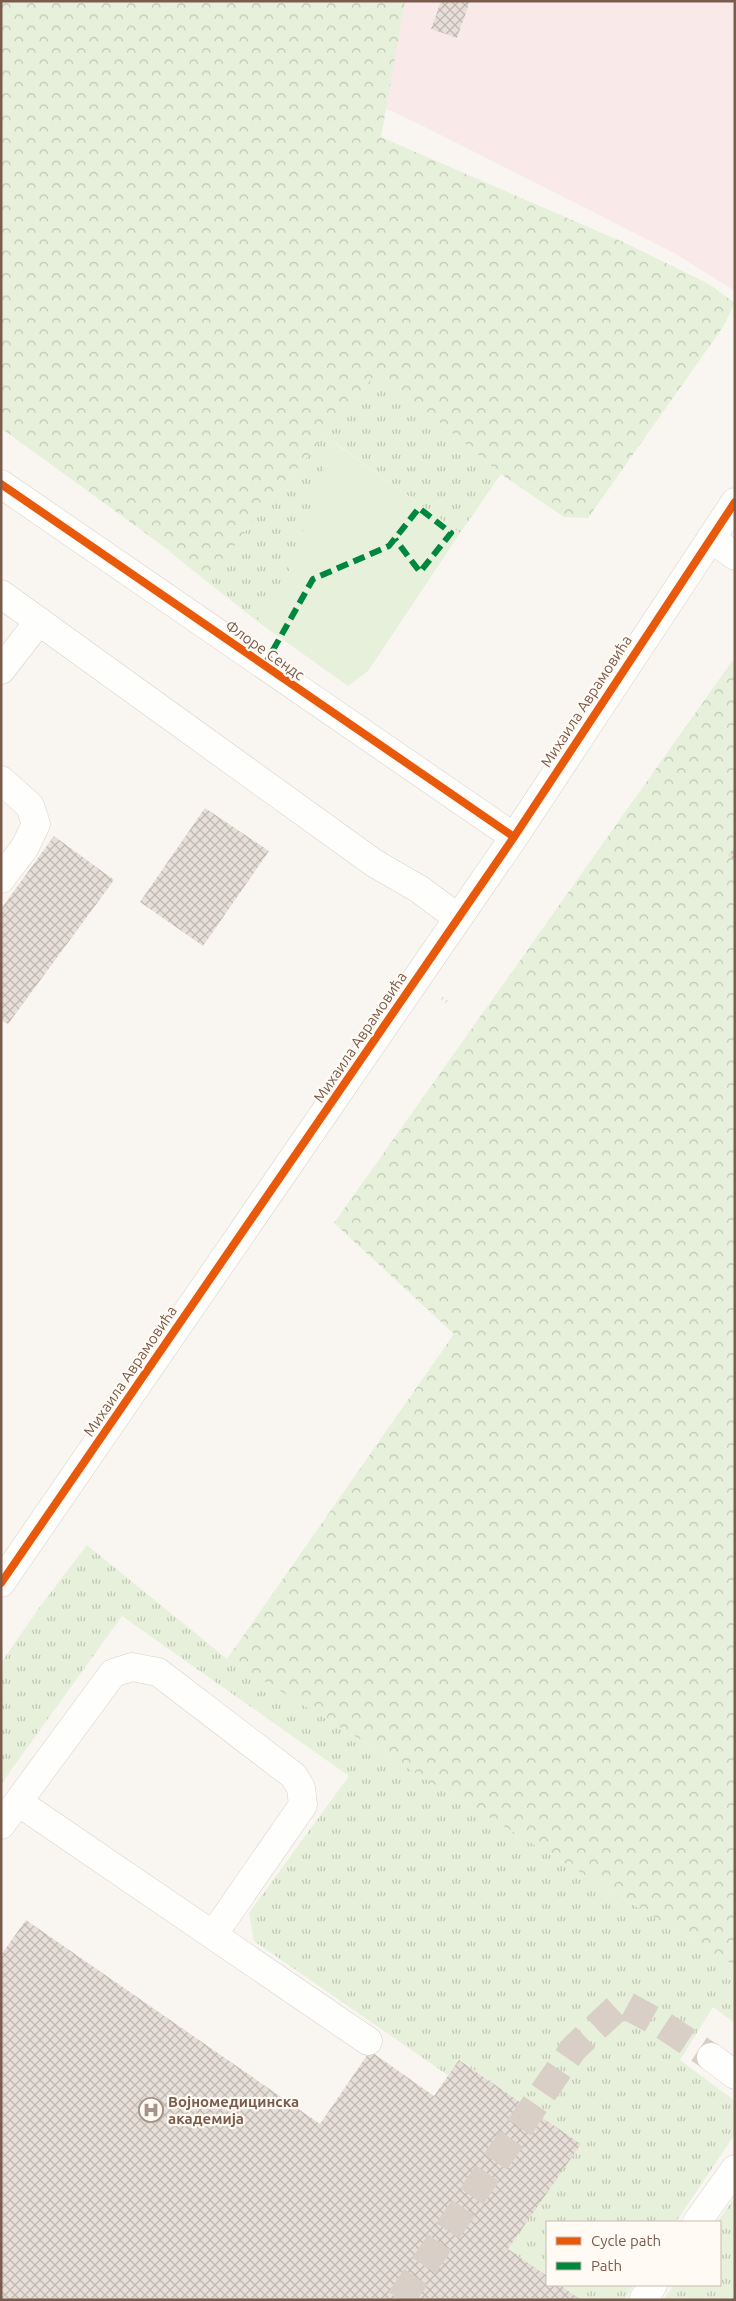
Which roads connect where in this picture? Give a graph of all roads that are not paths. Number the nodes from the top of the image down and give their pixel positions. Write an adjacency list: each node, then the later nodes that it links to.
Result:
1 (1, 484): 9 (street, Флоре Сендс)
2 (735, 502): 3 (street, Михаила Аврамовића)
3 (711, 538): 4 (street); 9 (street, Михаила Аврамовића)
4 (735, 556)
5 (1, 594): 6 (street)
6 (39, 621): 7 (street); 11 (street)
7 (1, 670)
8 (1, 780): 10 (street)
9 (514, 837): 11 (street, Михаила Аврамовића)
10 (1, 879)
11 (458, 918): 12 (street, Михаила Аврамовића)
12 (1, 1583)
13 (18, 1802): 14 (street); 15 (street); 15 (street)
14 (1, 1825)
15 (213, 1935): 16 (street)
16 (368, 2041)
17 (710, 2057): 18 (street)
18 (735, 2075)
19 (735, 2169): 20 (street)
20 (698, 2221)
21 (653, 2286): 22 (street)
22 (643, 2300)

